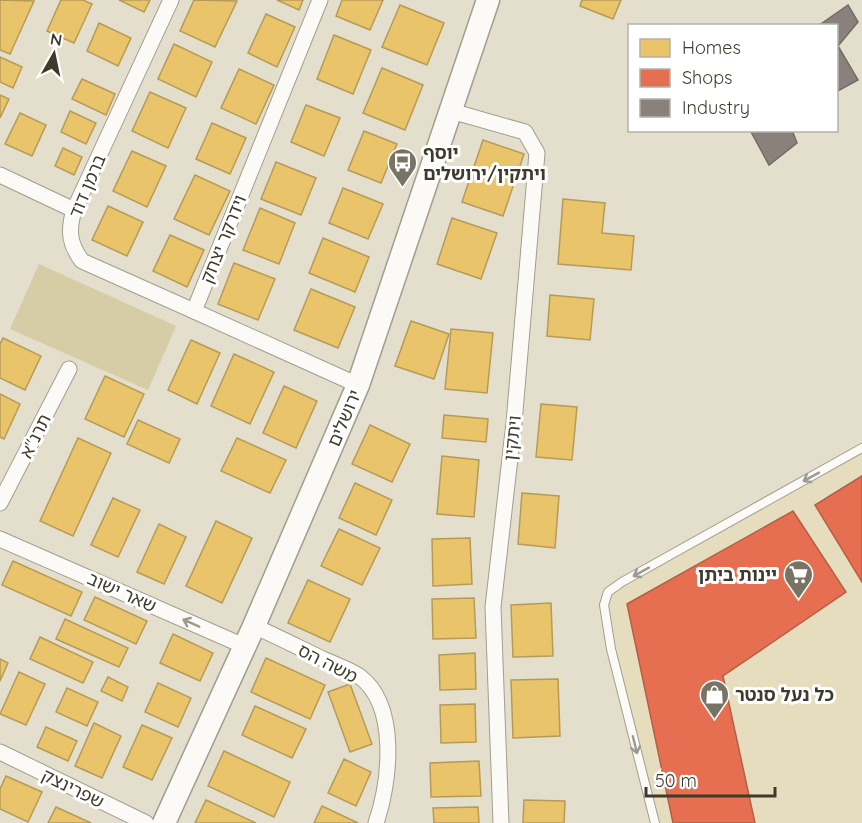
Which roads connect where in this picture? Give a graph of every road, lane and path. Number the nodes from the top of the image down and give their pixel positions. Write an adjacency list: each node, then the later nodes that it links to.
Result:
1 (171, 0): 6 (street, ברמן דוד)
2 (320, 0): 7 (street, וידרקר יצחק)
3 (488, 0): 4 (street, ירושלים)
4 (451, 111): 9 (street, ירושלים); 18 (street, ויתקין)
5 (0, 175): 6 (street)
6 (74, 210): 7 (street, ברמן דוד)
7 (194, 311): 9 (street)
8 (69, 369): 11 (street, תרנ"א)
9 (358, 385): 13 (street, ירושלים)
10 (862, 448): 19 (lane, one-way to 19)
11 (0, 502)
12 (0, 539): 13 (street, שאר ישוב, one-way to 12)
13 (249, 636): 16 (street, ירושלים); 17 (street, משה הס)
14 (0, 752): 15 (street, שפרינצק)
15 (146, 823)
16 (164, 823)
17 (375, 823)
18 (501, 823)
19 (655, 823)

